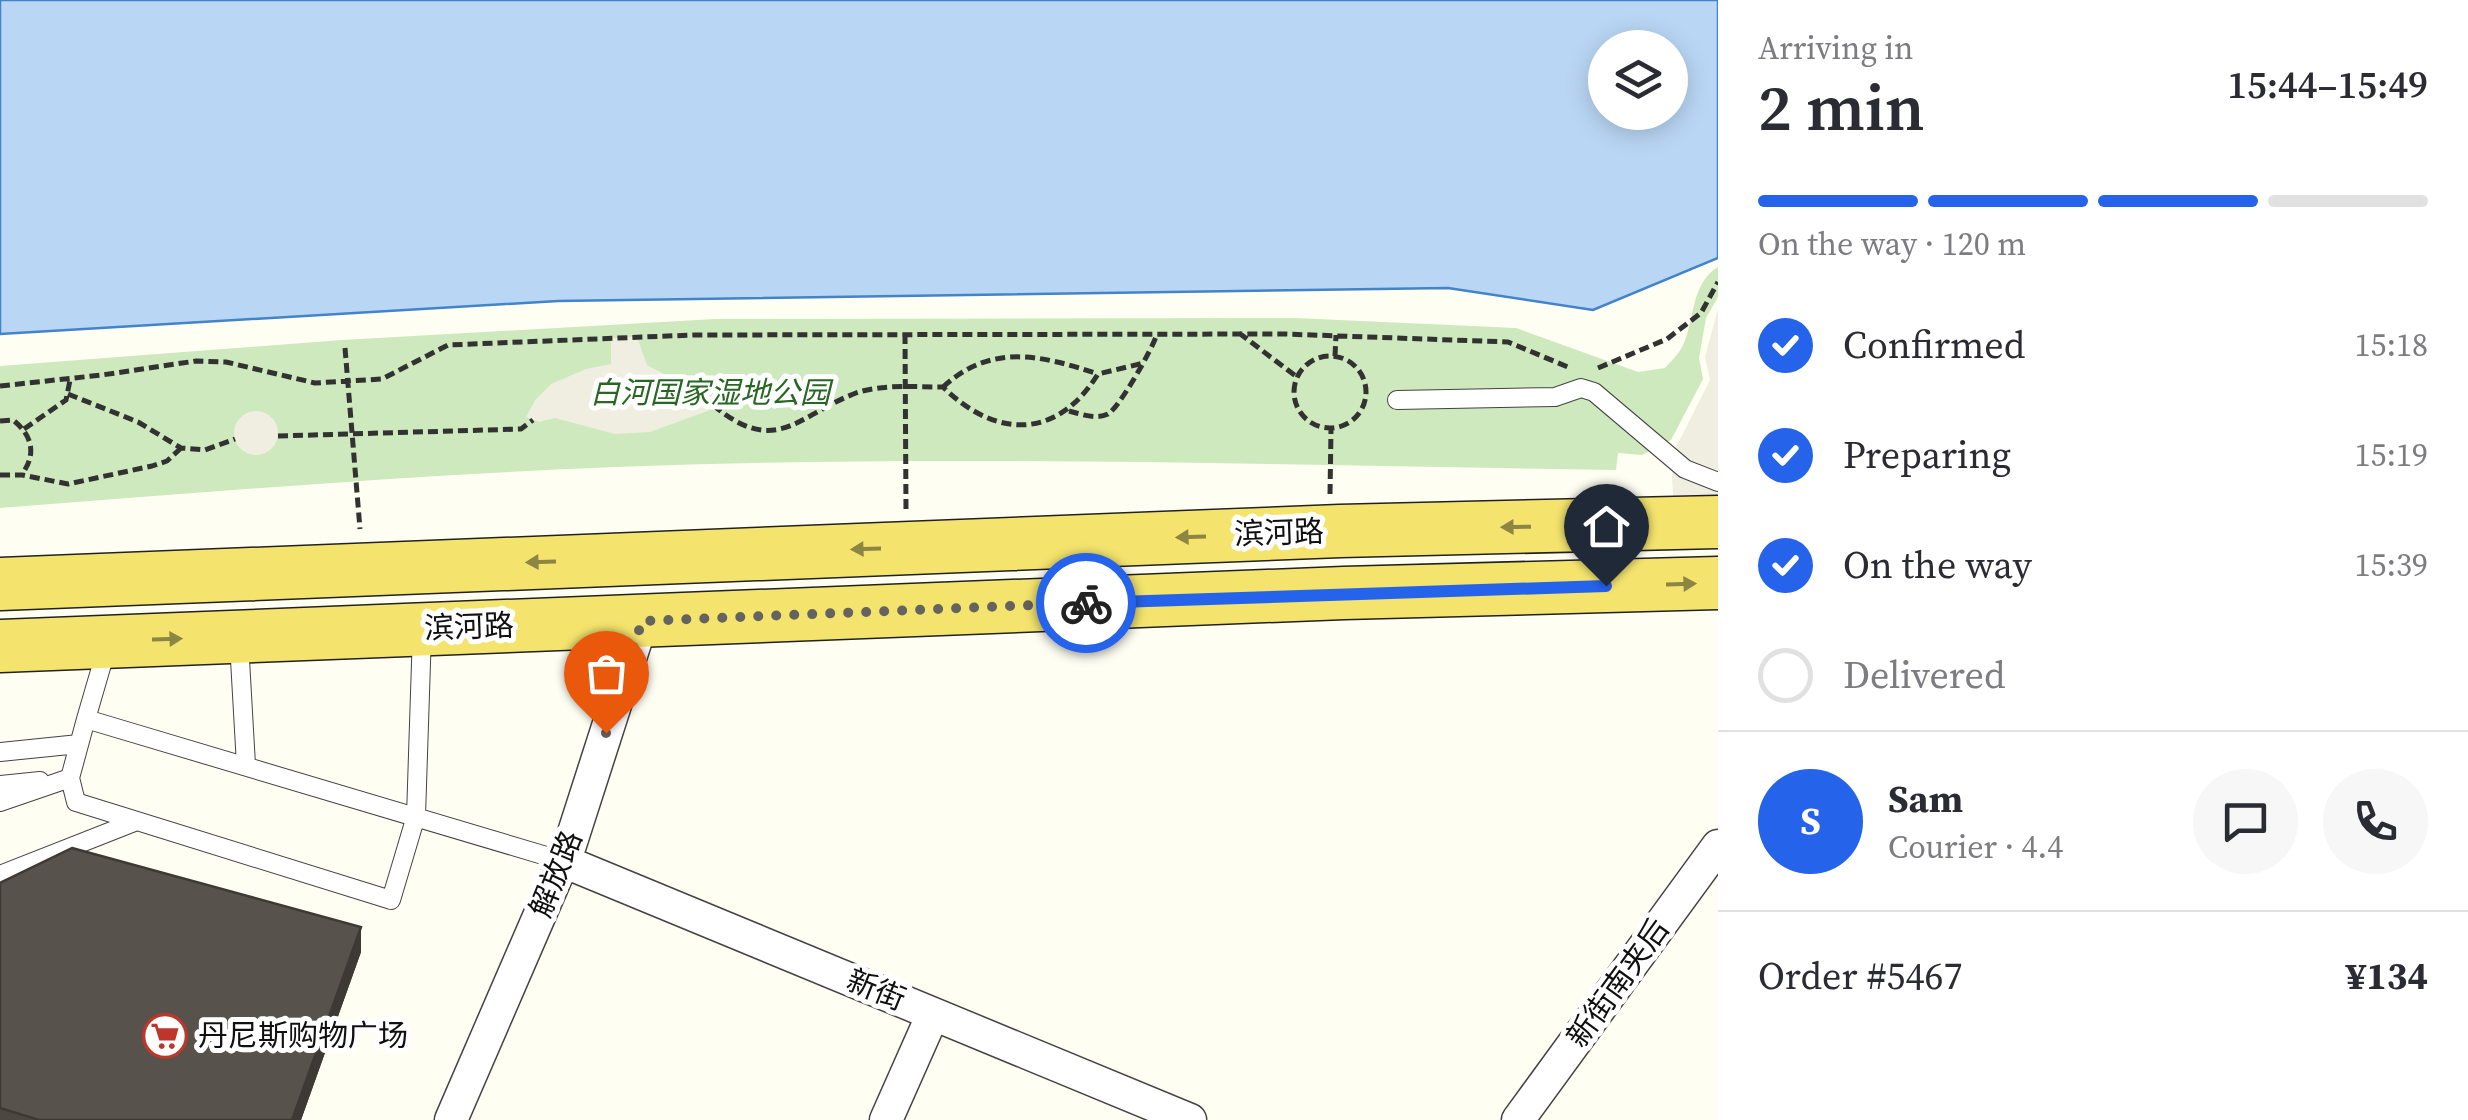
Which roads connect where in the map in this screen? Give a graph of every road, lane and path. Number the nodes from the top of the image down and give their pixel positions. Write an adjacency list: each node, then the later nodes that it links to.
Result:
1 (1718, 282): 9 (path)
2 (905, 334): 3 (path); 14 (path); 16 (path)
3 (1156, 334): 4 (path); 8 (path)
4 (1240, 334): 5 (path); 12 (path)
5 (1336, 335): 7 (path); 10 (path)
6 (345, 348): 14 (path)
7 (1334, 356): 12 (path); 25 (path)
8 (1144, 364): 11 (path); 21 (path)
9 (1596, 369)
10 (1579, 370)
11 (1098, 374): 17 (path); 21 (path)
12 (1296, 377): 25 (path)
13 (70, 379): 14 (path); 15 (path); 18 (path)
14 (348, 382): 26 (path)
15 (0, 386)
16 (904, 387): 17 (path); 20 (path); 36 (path)
17 (943, 387): 21 (path)
18 (68, 394): 24 (path); 29 (path)
19 (1397, 400): 33 (lane)
20 (713, 405)
21 (1068, 411)
22 (533, 420): 26 (path)
23 (0, 421): 24 (path)
24 (24, 429): 31 (path)
25 (1331, 429): 30 (path)
26 (353, 434): 27 (path); 34 (path)
27 (278, 436)
28 (235, 439): 29 (path)
29 (181, 448): 31 (path)
30 (1331, 469)
31 (22, 474): 32 (path)
32 (0, 476)
33 (1718, 482)
34 (357, 487)
35 (1718, 522): 36 (main road, 滨河路, one-way to 36)
36 (907, 548): 38 (main road, 滨河路, one-way to 38)
37 (1718, 583): 39 (main road, 滨河路, one-way to 37)
38 (0, 584)
39 (642, 621): 40 (main road, 滨河路); 54 (street, 解放路)
40 (422, 629): 41 (main road, 滨河路); 51 (lane)
41 (239, 636): 42 (main road, 滨河路, one-way to 41); 47 (lane)
42 (109, 642): 43 (main road, 滨河路); 44 (lane)
43 (0, 646)
44 (86, 719): 45 (lane); 47 (lane)
45 (79, 744): 46 (lane); 48 (lane)
46 (0, 752)
47 (246, 765): 51 (lane)
48 (70, 778): 49 (lane); 50 (lane); 52 (lane)
49 (0, 785)
50 (0, 802)
51 (416, 816): 52 (lane); 54 (lane)
52 (137, 821): 55 (lane)
53 (1718, 846): 60 (street, 新街南夹后)
54 (563, 861): 56 (street, 新街); 57 (street, 解放路)
55 (0, 875)
56 (933, 1014): 58 (street); 59 (street, 新街)
57 (451, 1120)
58 (886, 1120)
59 (1190, 1120)
60 (1518, 1120)

